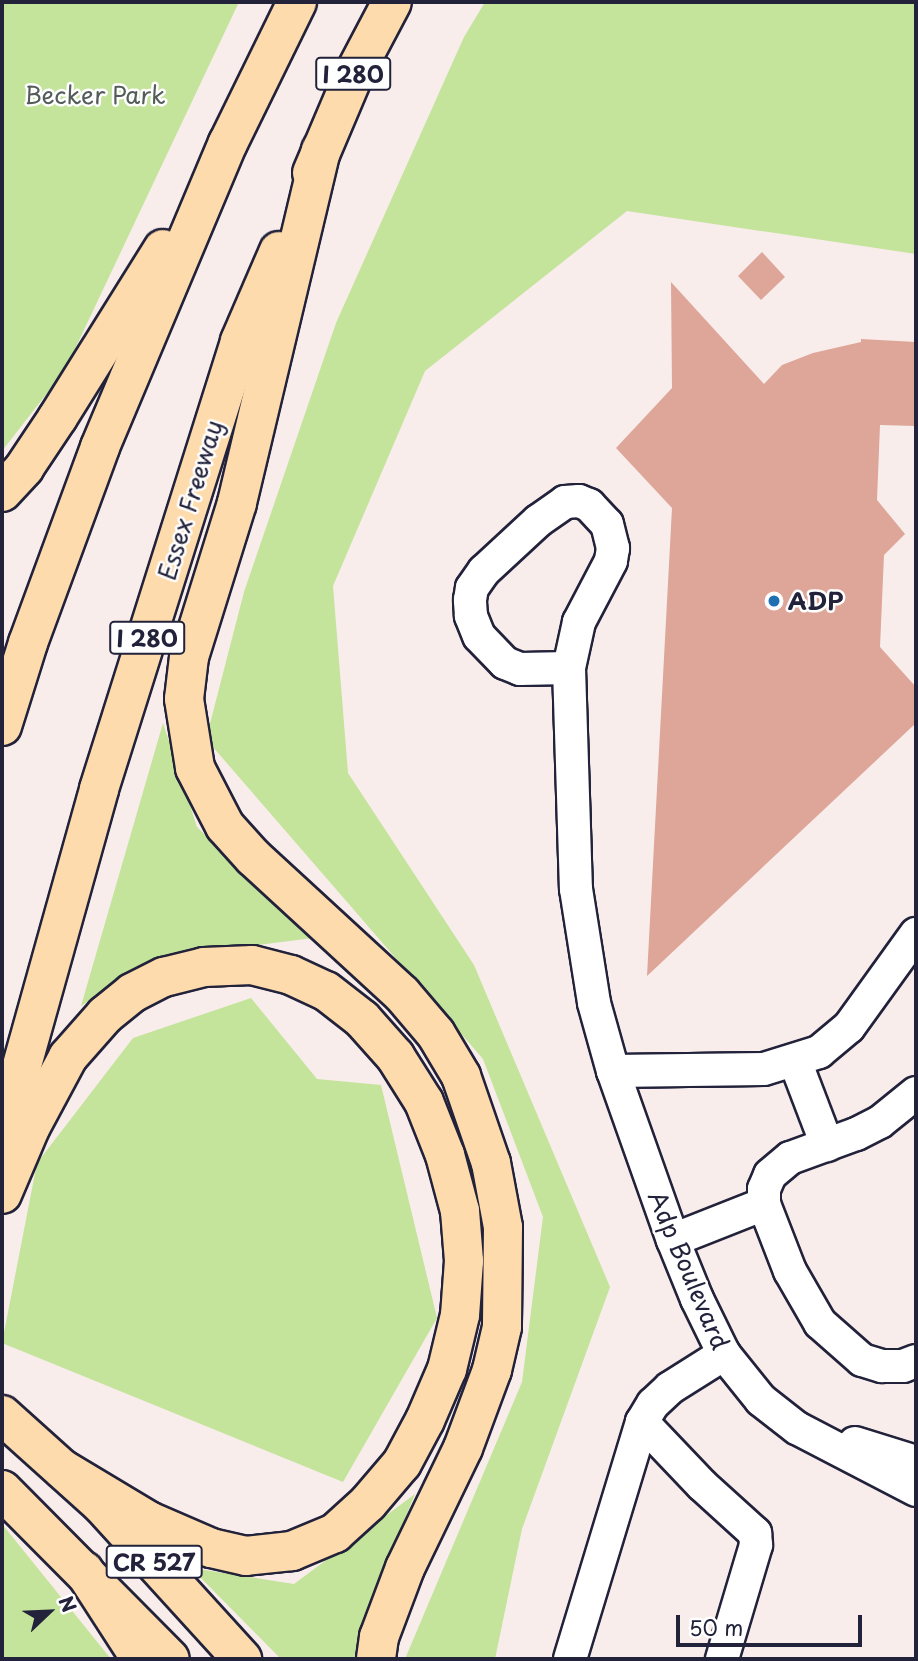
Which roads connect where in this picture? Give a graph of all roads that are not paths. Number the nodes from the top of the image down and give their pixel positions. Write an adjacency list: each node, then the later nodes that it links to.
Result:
1 (297, 2): 3 (main road)
2 (392, 2): 4 (main road, Essex Freeway / I 280)
3 (228, 143): 5 (main road); 7 (main road)
4 (321, 150): 12 (main road, Essex Freeway / I 280); 31 (main road)
5 (2, 492)
6 (569, 668): 6 (street, Adp Boulevard); 10 (street, Adp Boulevard)
7 (2, 726)
8 (916, 934): 9 (street)
9 (795, 1061): 10 (street); 13 (street)
10 (613, 1071): 16 (street, Adp Boulevard)
11 (916, 1093): 13 (street)
12 (2, 1137)
13 (827, 1145): 15 (street)
14 (2, 1194): 23 (main road)
15 (764, 1204): 16 (street); 18 (street)
16 (673, 1240): 17 (street, Adp Boulevard)
17 (724, 1354): 20 (street); 21 (street, Adp Boulevard)
18 (916, 1361)
19 (2, 1415): 23 (main road, CR 527)
20 (642, 1422): 32 (street); 33 (street)
21 (812, 1436): 22 (street, Adp Boulevard); 25 (street, Adp Boulevard); 26 (street, Adp Boulevard)
22 (916, 1462)
23 (62, 1469): 30 (main road, CR 527)
24 (2, 1490): 27 (main road, CR 527)
25 (916, 1490)
26 (916, 1506)
27 (84, 1571): 28 (main road); 29 (main road, CR 527)
28 (141, 1659)
29 (170, 1659)
30 (242, 1659)
31 (376, 1659)
32 (570, 1659)
33 (722, 1659)

